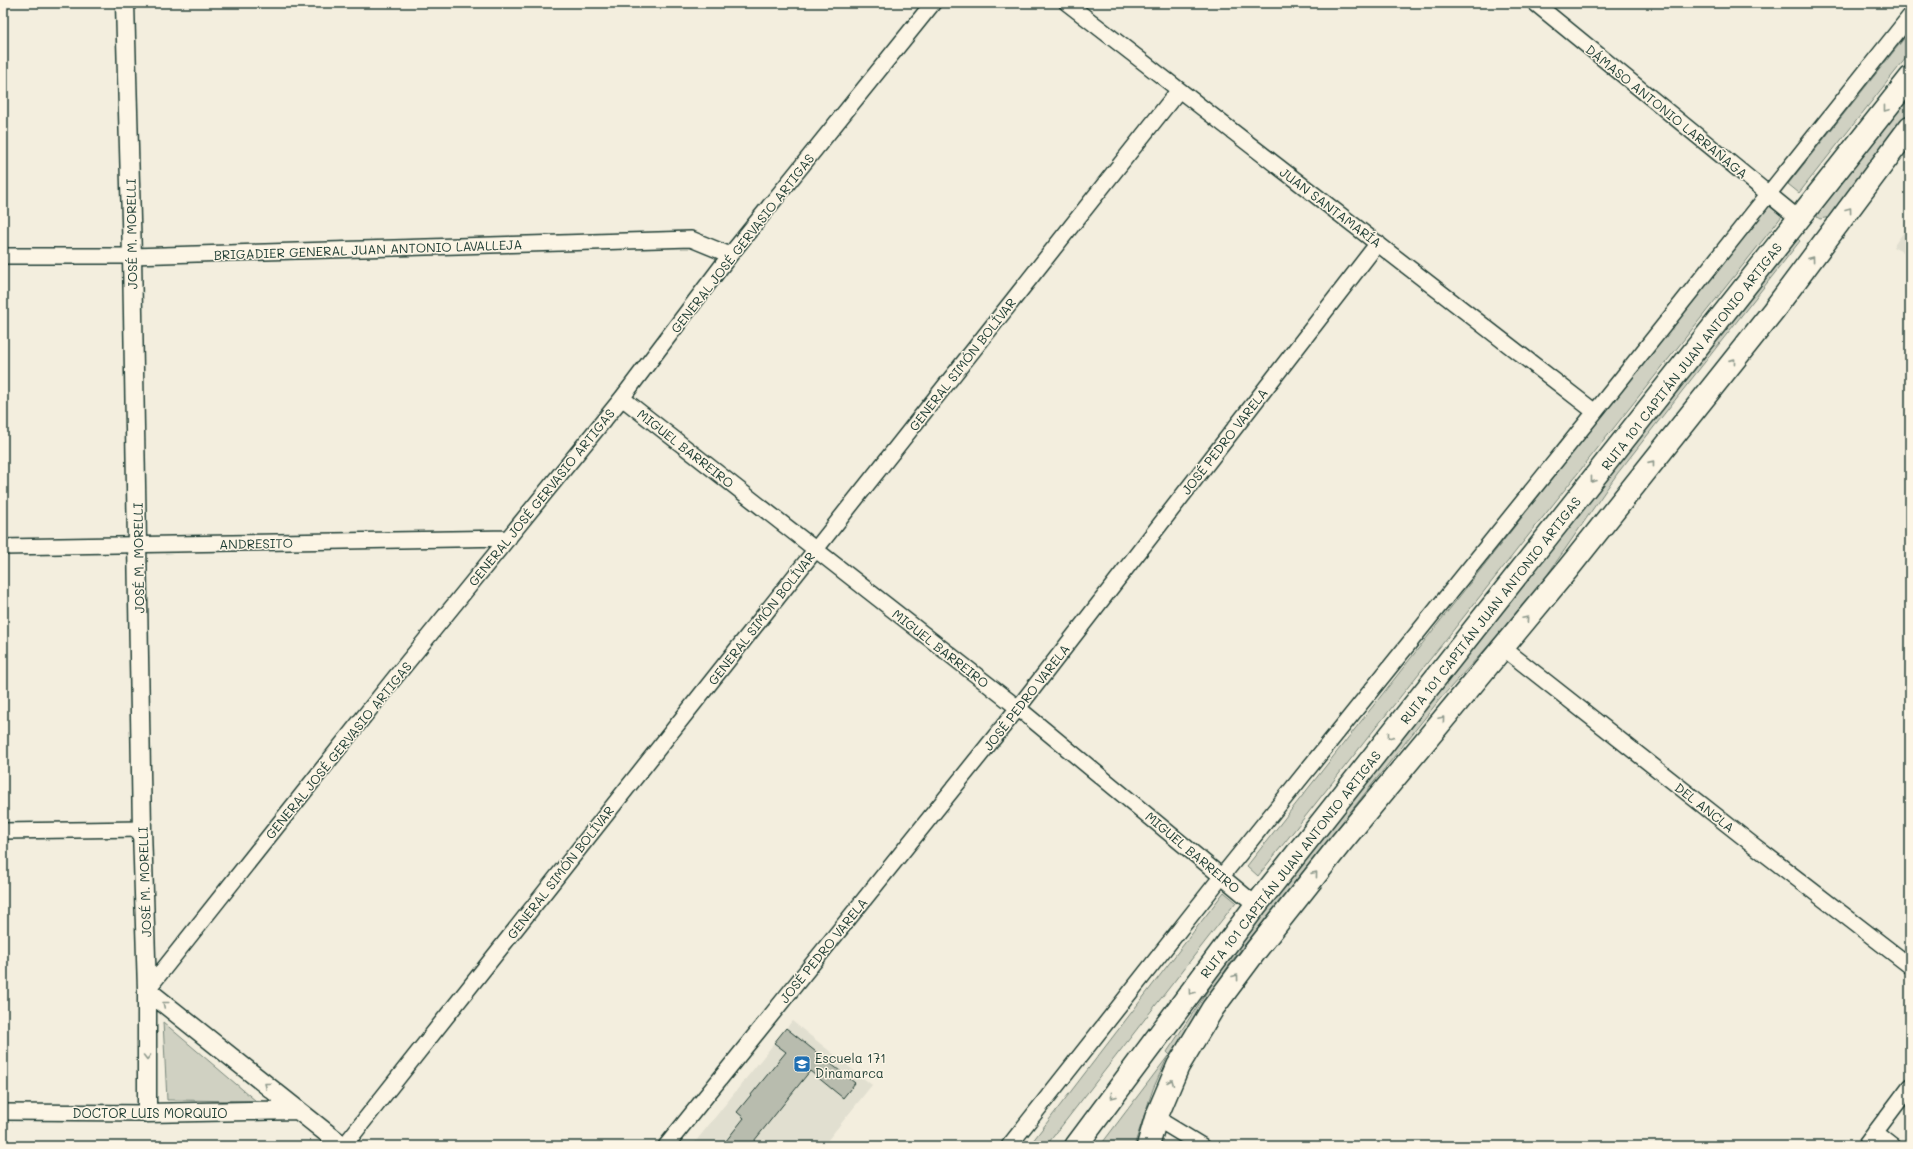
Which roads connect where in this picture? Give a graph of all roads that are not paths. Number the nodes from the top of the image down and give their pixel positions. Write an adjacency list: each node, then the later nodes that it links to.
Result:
1 (125, 3): 14 (street, JOSÉ M. MORELLI)
2 (933, 3): 12 (street, GENERAL JOSÉ GERVASIO ARTIGAS)
3 (1067, 3): 7 (street, JUAN SANTAMARÍA)
4 (1535, 3): 9 (street, DÁMASO ANTONIO LARRAÑAGA)
5 (1910, 16): 9 (street)
6 (1910, 78): 10 (highway, RUTA 101 CAPITÁN JUAN ANTONIO ARTIGAS, one-way to 10)
7 (1179, 90): 11 (street, JUAN SANTAMARÍA); 20 (street, GENERAL SIMÓN BOLÍVAR)
8 (1910, 127): 21 (highway, RUTA 101 CAPITÁN JUAN ANTONIO ARTIGAS, one-way to 8)
9 (1768, 193): 10 (street, DÁMASO ANTONIO LARRAÑAGA); 16 (street)
10 (1799, 219): 26 (highway, RUTA 101 CAPITÁN JUAN ANTONIO ARTIGAS, one-way to 26)
11 (1378, 243): 16 (street, JUAN SANTAMARÍA); 22 (street, JOSÉ PEDRO VARELA)
12 (730, 255): 14 (street, BRIGADIER GENERAL JUAN ANTONIO LAVALLEJA); 15 (street, GENERAL JOSÉ GERVASIO ARTIGAS)
13 (3, 256): 14 (street, BRIGADIER GENERAL JUAN ANTONIO LAVALLEJA)
14 (132, 256): 18 (street, JOSÉ M. MORELLI)
15 (622, 398): 17 (street, GENERAL JOSÉ GERVASIO ARTIGAS); 20 (street, MIGUEL BARREIRO)
16 (1595, 412): 25 (street)
17 (509, 538): 18 (street, ANDRESITO); 28 (street, GENERAL JOSÉ GERVASIO ARTIGAS)
18 (138, 545): 19 (street, ANDRESITO); 23 (street, JOSÉ M. MORELLI)
19 (3, 547)
20 (815, 549): 22 (street, MIGUEL BARREIRO); 36 (street, GENERAL SIMÓN BOLÍVAR)
21 (1502, 647): 27 (street, DEL ANCLA); 33 (highway, RUTA 101 CAPITÁN JUAN ANTONIO ARTIGAS, one-way to 21)
22 (1018, 708): 25 (street, MIGUEL BARREIRO); 37 (street, JOSÉ PEDRO VARELA)
23 (142, 829): 24 (street); 28 (street, JOSÉ M. MORELLI)
24 (3, 831)
25 (1222, 876): 26 (street, MIGUEL BARREIRO); 38 (street)
26 (1256, 905): 39 (highway, RUTA 101 CAPITÁN JUAN ANTONIO ARTIGAS, one-way to 39)
27 (1910, 966)
28 (147, 990): 30 (street, one-way to 28); 32 (street, JOSÉ M. MORELLI, one-way to 32)
29 (1910, 1086): 34 (street)
30 (297, 1110): 32 (street, DOCTOR LUIS MORQUIO); 36 (street)
31 (3, 1112): 32 (street, DOCTOR LUIS MORQUIO)
32 (147, 1113)
33 (1156, 1118): 35 (street); 40 (highway, RUTA 101 CAPITÁN JUAN ANTONIO ARTIGAS)
34 (1876, 1132): 42 (street); 43 (street)
35 (1188, 1142): 41 (street)
36 (343, 1146)
37 (666, 1146)
38 (1009, 1146)
39 (1076, 1146)
40 (1148, 1146)
41 (1202, 1146)
42 (1865, 1146)
43 (1893, 1146)

